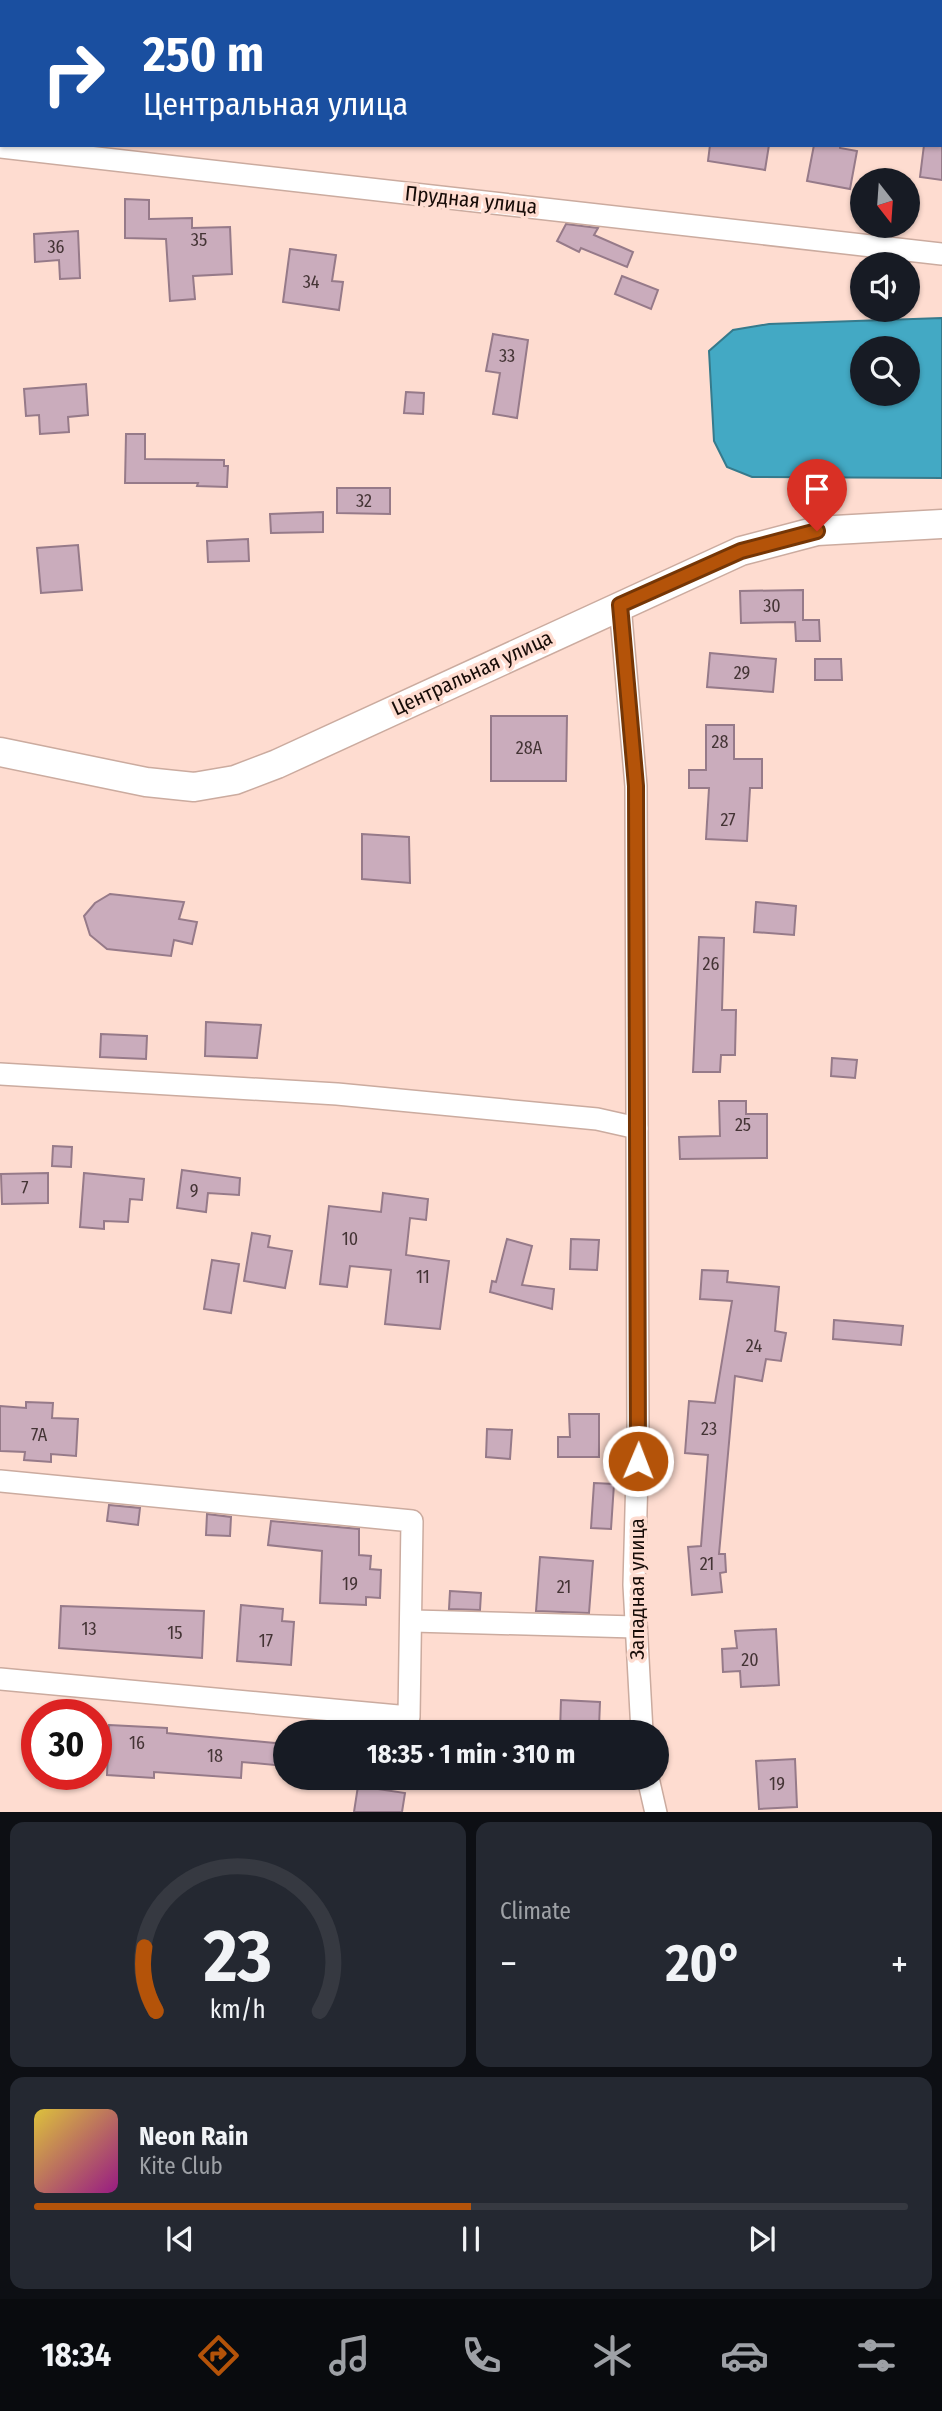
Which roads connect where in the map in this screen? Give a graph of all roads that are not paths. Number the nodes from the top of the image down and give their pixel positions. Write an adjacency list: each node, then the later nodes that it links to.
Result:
1 (0, 147): 2 (street, Прудная улица)
2 (942, 254)
3 (942, 524): 4 (street, Центральная улица)
4 (620, 605): 5 (street, Центральная улица); 7 (street, Западная улица)
5 (0, 752)
6 (0, 1074): 7 (street)
7 (637, 1128): 10 (street, Западная улица)
8 (0, 1481): 9 (street)
9 (413, 1621): 10 (street); 11 (street)
10 (635, 1627): 12 (street, Западная улица)
11 (0, 1679)
12 (641, 1720)
13 (651, 1790): 14 (street)
14 (656, 1812)

